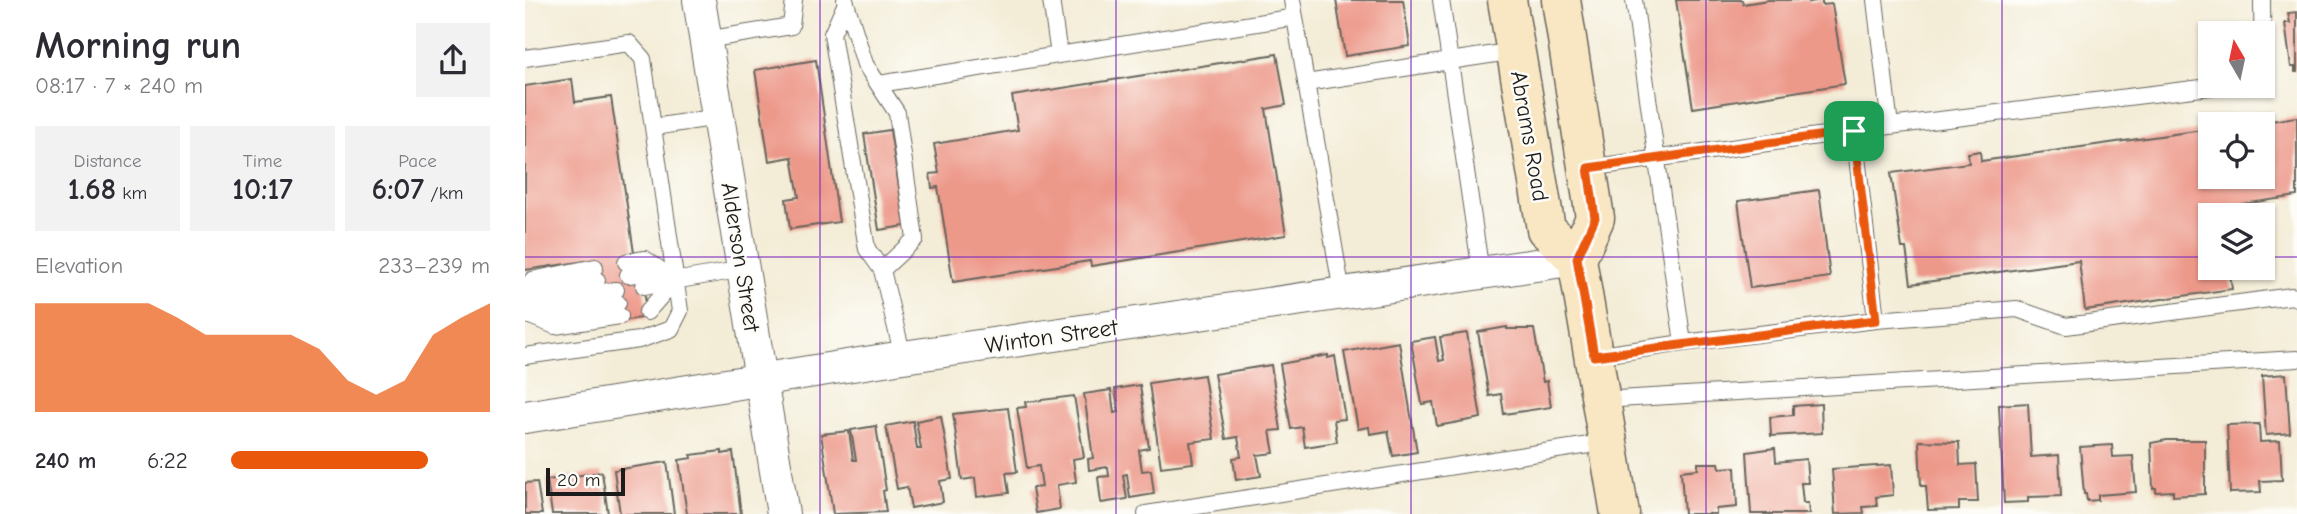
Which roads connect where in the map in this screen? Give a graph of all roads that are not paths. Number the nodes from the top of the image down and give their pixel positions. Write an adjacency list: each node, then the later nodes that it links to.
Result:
1 (699, 0): 14 (street, Alderson Street)
2 (794, 0): 14 (lane)
3 (1051, 0): 16 (lane)
4 (1292, 0): 12 (lane)
5 (1441, 0): 18 (lane)
6 (1507, 0): 15 (main road, Abrams Road)
7 (1561, 0): 27 (main road)
8 (1634, 0): 26 (lane)
9 (1875, 0): 23 (lane)
10 (2262, 0): 13 (lane)
11 (845, 1): 20 (lane); 31 (lane)
12 (1294, 17): 16 (lane); 19 (lane)
13 (2262, 21)
14 (705, 40): 22 (street, Alderson Street)
15 (1515, 51): 18 (lane); 28 (main road, Abrams Road)
16 (1059, 55): 20 (lane)
17 (525, 58): 24 (lane)
18 (1451, 61): 19 (lane); 32 (lane)
19 (1306, 83): 35 (lane)
20 (879, 84): 31 (lane)
21 (2198, 88): 23 (lane)
22 (719, 117): 24 (lane); 30 (street, Alderson Street)
23 (1890, 126): 25 (lane)
24 (653, 127): 33 (lane)
25 (1854, 131): 26 (lane); 38 (lane)
26 (1655, 159): 27 (lane); 39 (lane)
27 (1588, 168): 28 (main road)
28 (1577, 258): 32 (street, Winton Street); 41 (main road)
29 (627, 269): 33 (lane)
30 (744, 269): 33 (lane); 44 (street, Alderson Street)
31 (882, 270): 42 (lane)
32 (1481, 273): 35 (street, Winton Street)
33 (675, 280): 33 (lane); 40 (lane)
34 (525, 293): 37 (lane)
35 (1342, 293): 42 (street, Winton Street)
36 (2297, 298): 38 (lane)
37 (525, 309): 37 (lane)
38 (1876, 320): 39 (lane)
39 (1683, 343): 41 (lane)
40 (525, 356)
41 (1594, 356): 45 (main road)
42 (903, 357): 44 (street, Winton Street)
43 (2297, 359): 45 (lane)
44 (761, 381): 46 (street, Winton Street); 48 (street, Alderson Street)
45 (1601, 400): 47 (main road)
46 (525, 417)
47 (1609, 442): 49 (lane); 50 (main road)
48 (783, 514)
49 (1146, 514)
50 (1621, 514)

